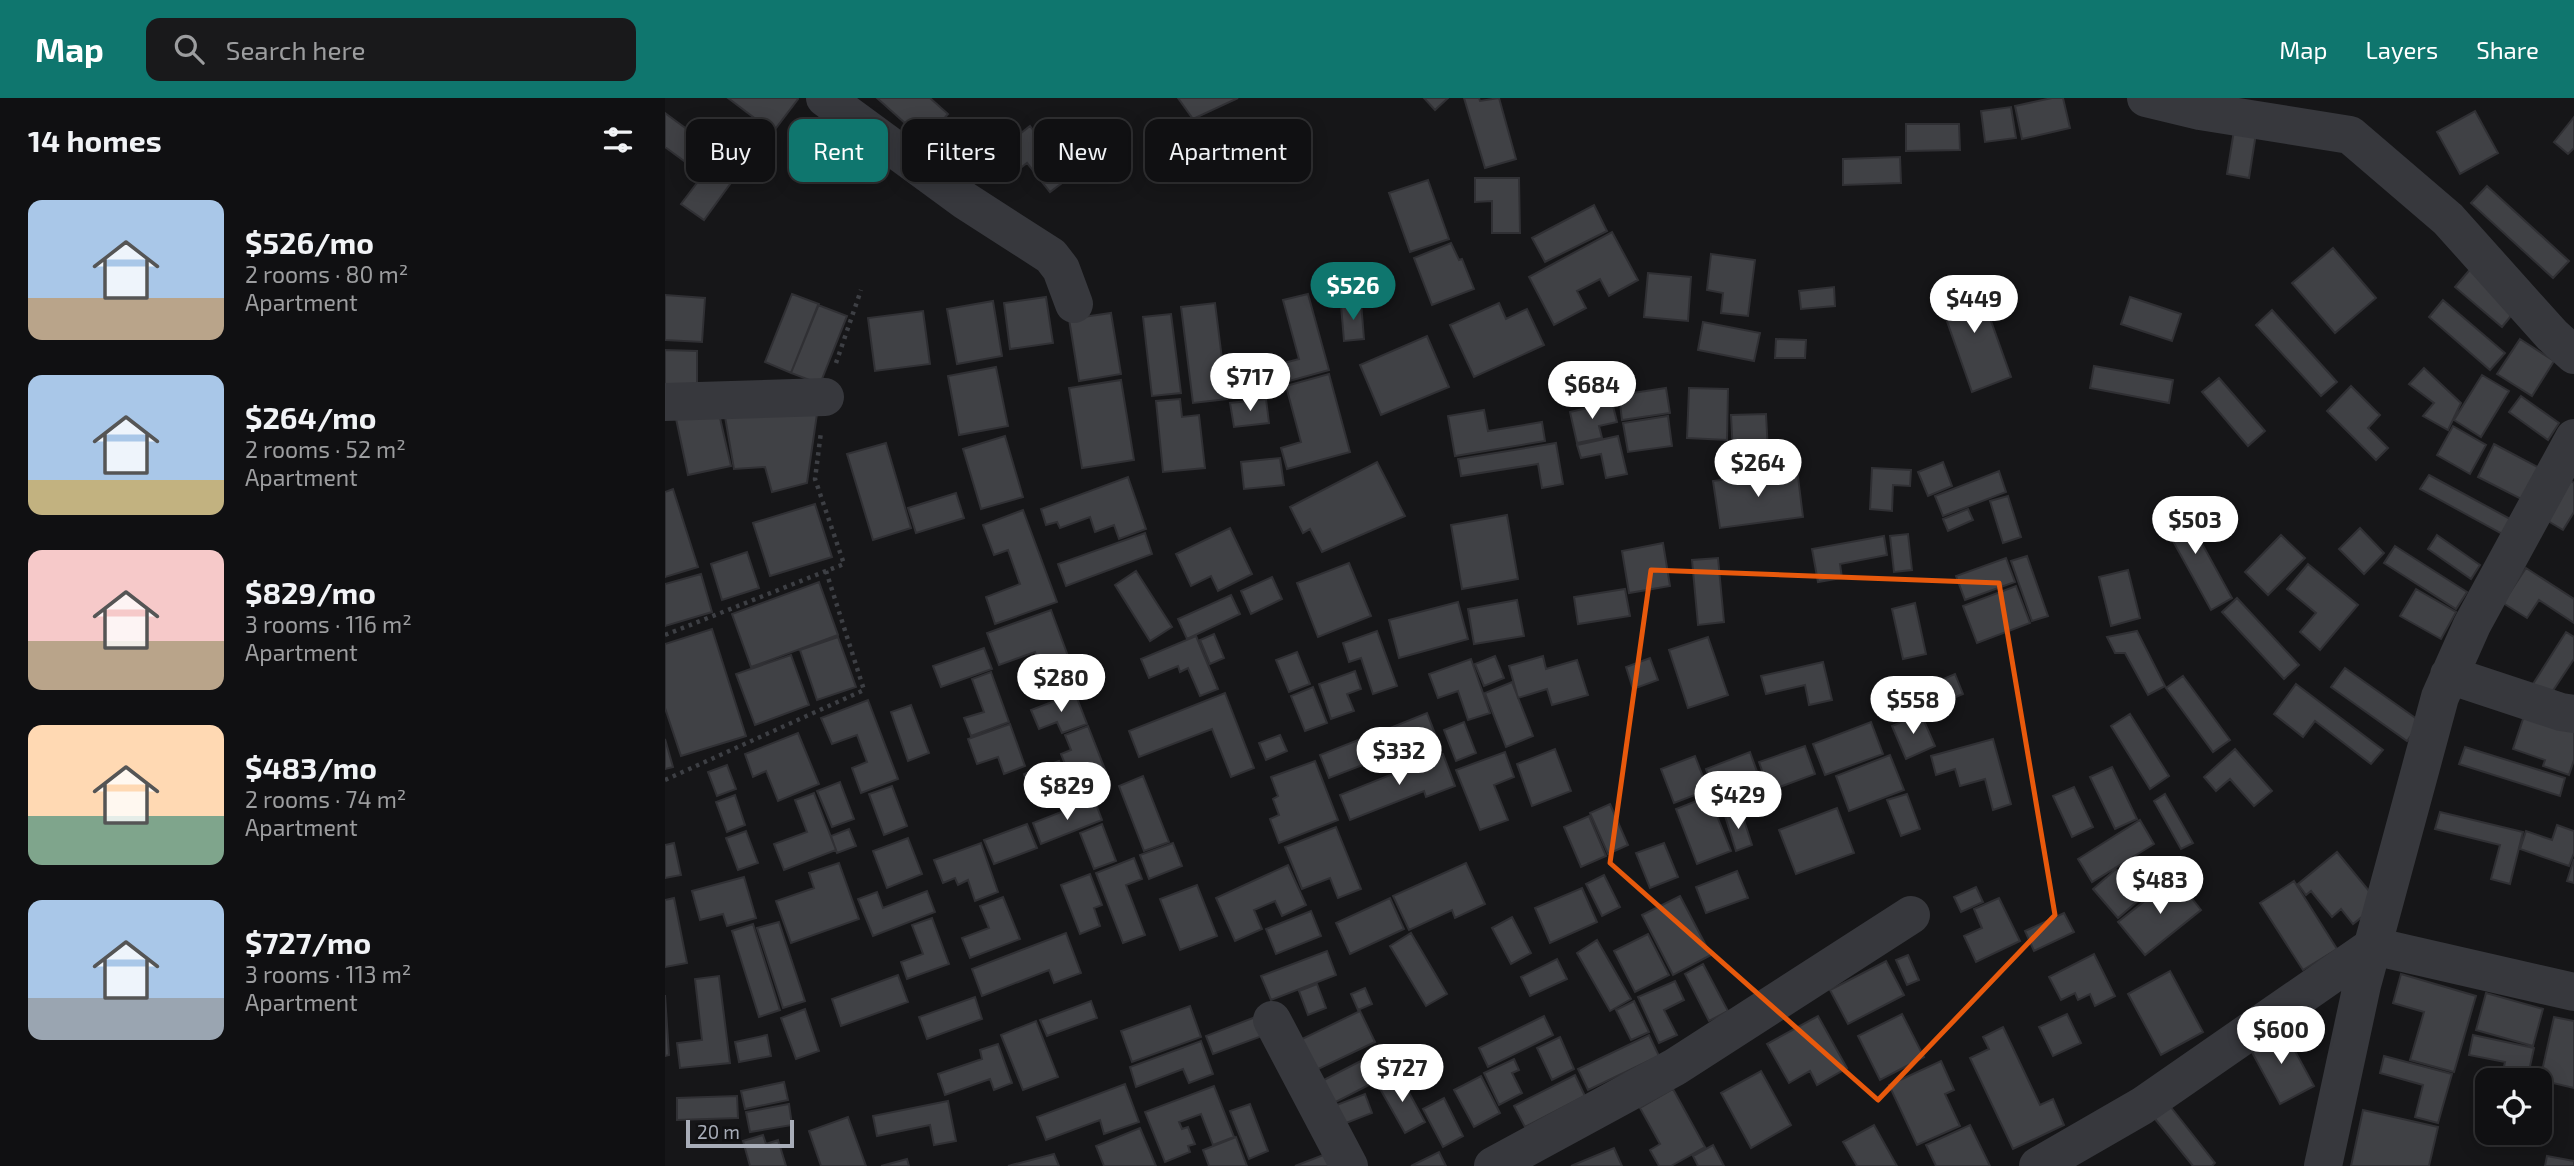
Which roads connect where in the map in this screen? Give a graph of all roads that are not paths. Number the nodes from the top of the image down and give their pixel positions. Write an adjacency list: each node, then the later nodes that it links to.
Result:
1 (825, 98): 3 (street)
2 (2146, 98): 4 (street)
3 (1073, 304)
4 (2574, 355)
5 (825, 397): 6 (street)
6 (665, 402)
7 (2574, 438): 8 (street)
8 (2449, 675): 9 (street); 11 (street)
9 (2574, 714)
10 (1911, 915): 15 (street)
11 (2373, 946): 12 (street); 16 (street); 17 (street)
12 (2574, 992)
13 (1272, 1020): 14 (street)
14 (1349, 1166)
15 (1493, 1166)
16 (2038, 1166)
17 (2322, 1166)

